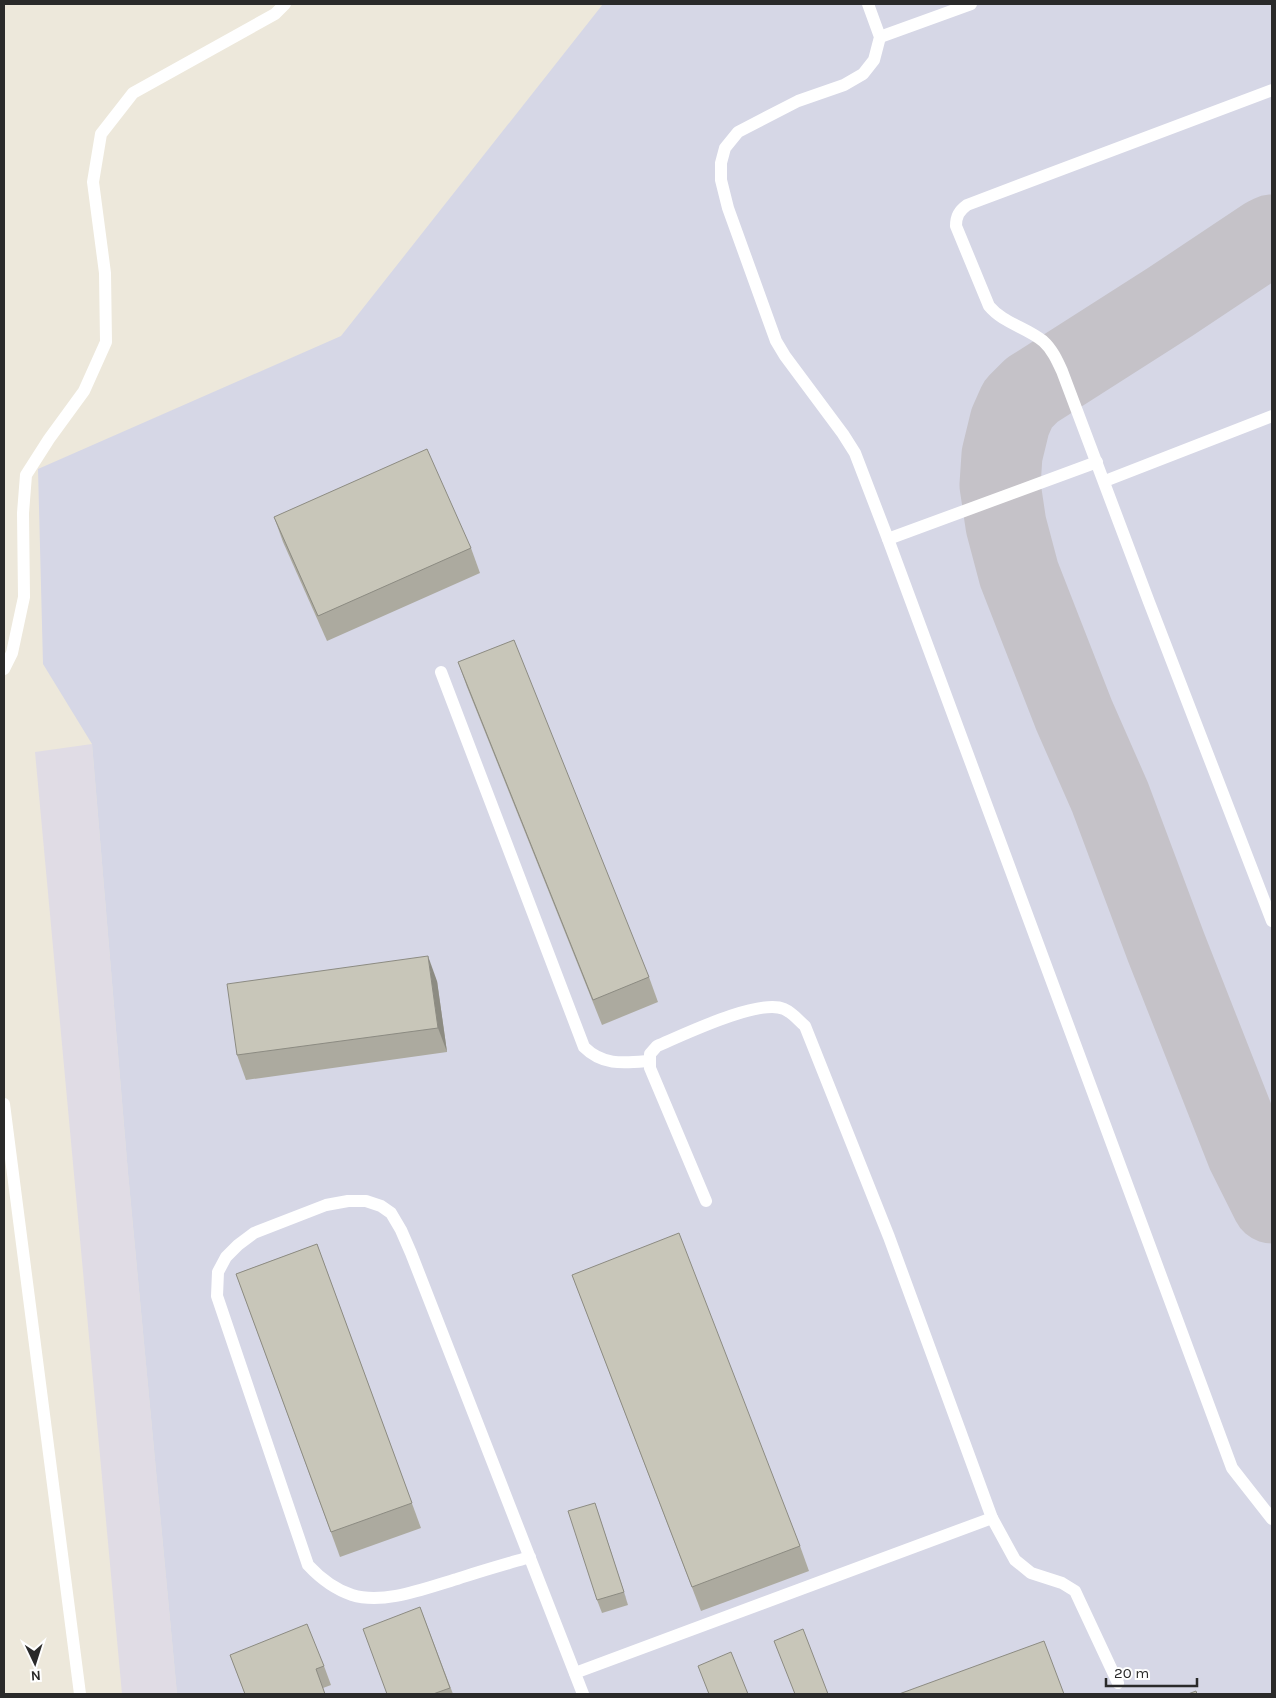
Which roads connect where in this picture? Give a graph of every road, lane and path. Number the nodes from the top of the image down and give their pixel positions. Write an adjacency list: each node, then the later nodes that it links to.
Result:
1 (285, 4): 10 (lane)
2 (868, 4): 4 (lane)
3 (970, 4): 4 (lane)
4 (880, 37): 9 (lane)
5 (1272, 90): 7 (lane)
6 (1272, 416): 8 (lane)
7 (1097, 462): 8 (lane); 9 (lane)
8 (1105, 481): 12 (lane)
9 (888, 539): 17 (lane)
10 (4, 669)
11 (442, 672): 13 (lane)
12 (1272, 921)
13 (649, 1061): 15 (lane); 16 (lane)
14 (4, 1104): 21 (lane)
15 (706, 1201)
16 (992, 1518): 19 (lane); 20 (lane)
17 (1272, 1519)
18 (530, 1557): 18 (lane); 19 (lane)
19 (575, 1673): 22 (lane)
20 (1118, 1683)
21 (80, 1694)
22 (583, 1694)

